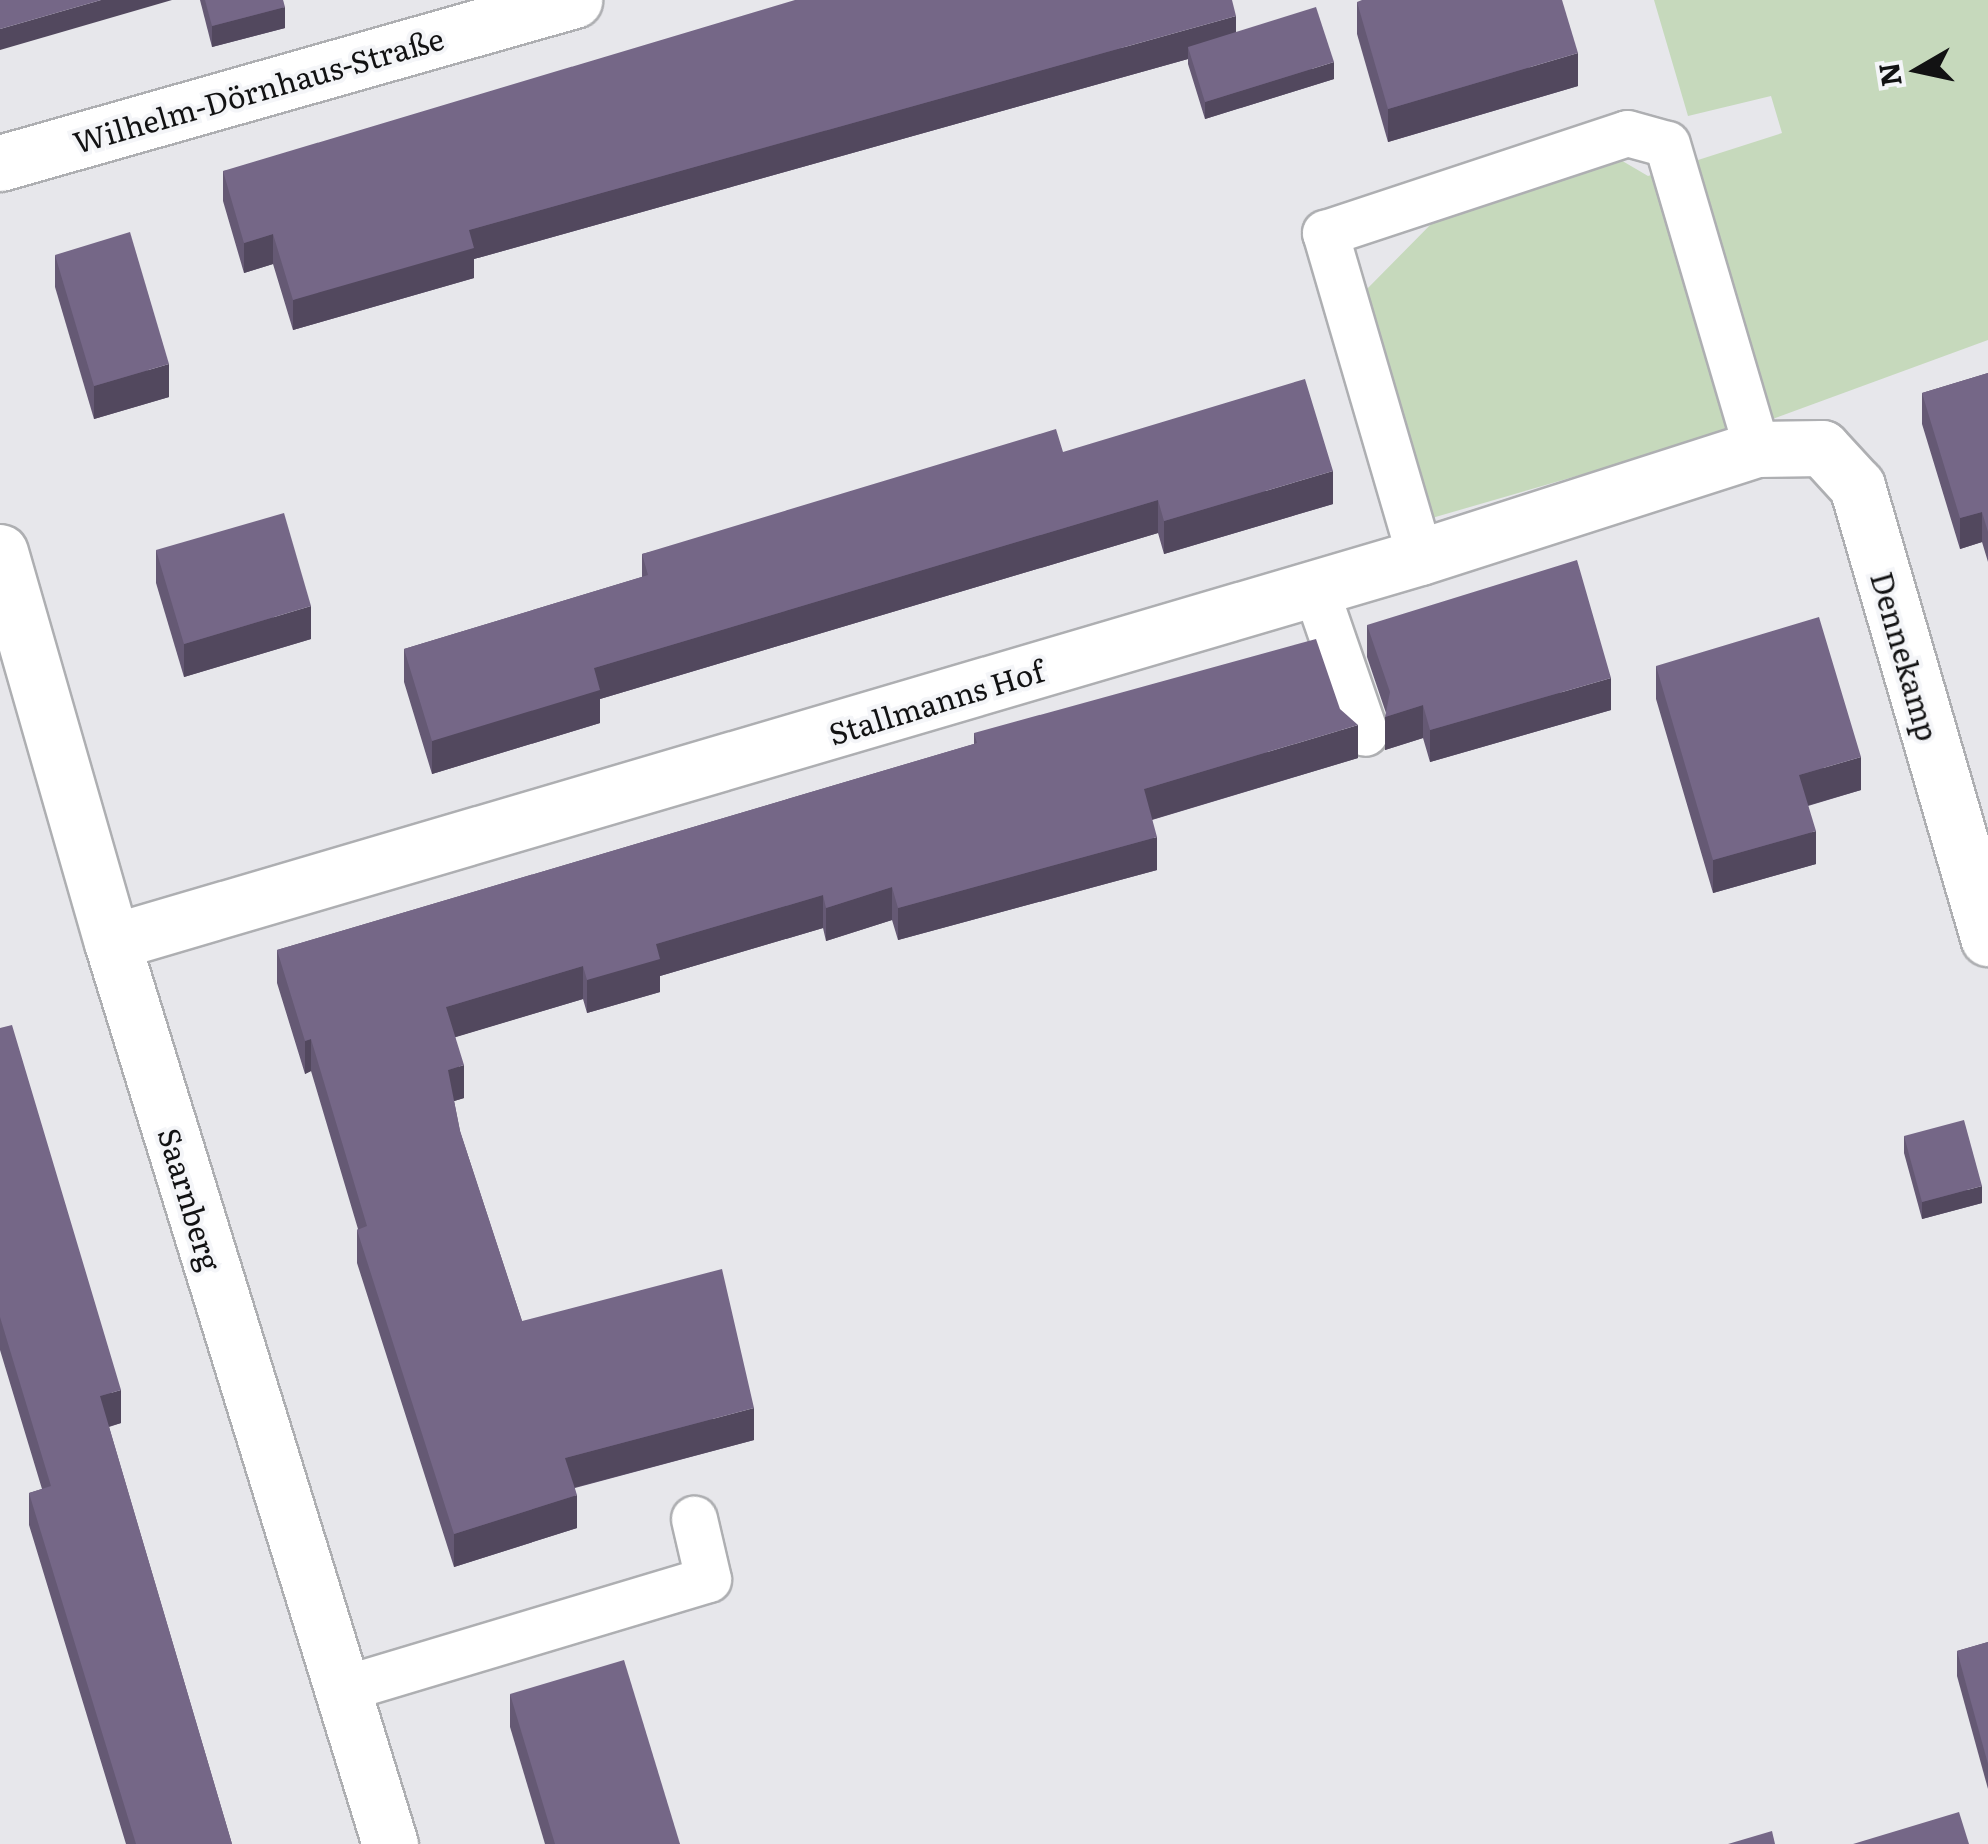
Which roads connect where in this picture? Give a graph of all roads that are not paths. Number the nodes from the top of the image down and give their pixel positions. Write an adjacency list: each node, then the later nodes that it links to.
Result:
1 (574, 0): 2 (street, Wilhelm-Dörnhaus-Straße)
2 (0, 164)
3 (1757, 449): 5 (street, Stallmanns Hof); 5 (lane); 8 (street, Dennekamp)
4 (0, 552): 9 (street, Saarnberg)
5 (1420, 556): 6 (street, Stallmanns Hof)
6 (1315, 588): 7 (lane); 9 (street, Stallmanns Hof)
7 (1365, 733)
8 (1988, 938)
9 (112, 942): 11 (street, Saarnberg)
10 (694, 1519): 11 (lane)
11 (342, 1689): 12 (street, Saarnberg)
12 (390, 1844)

